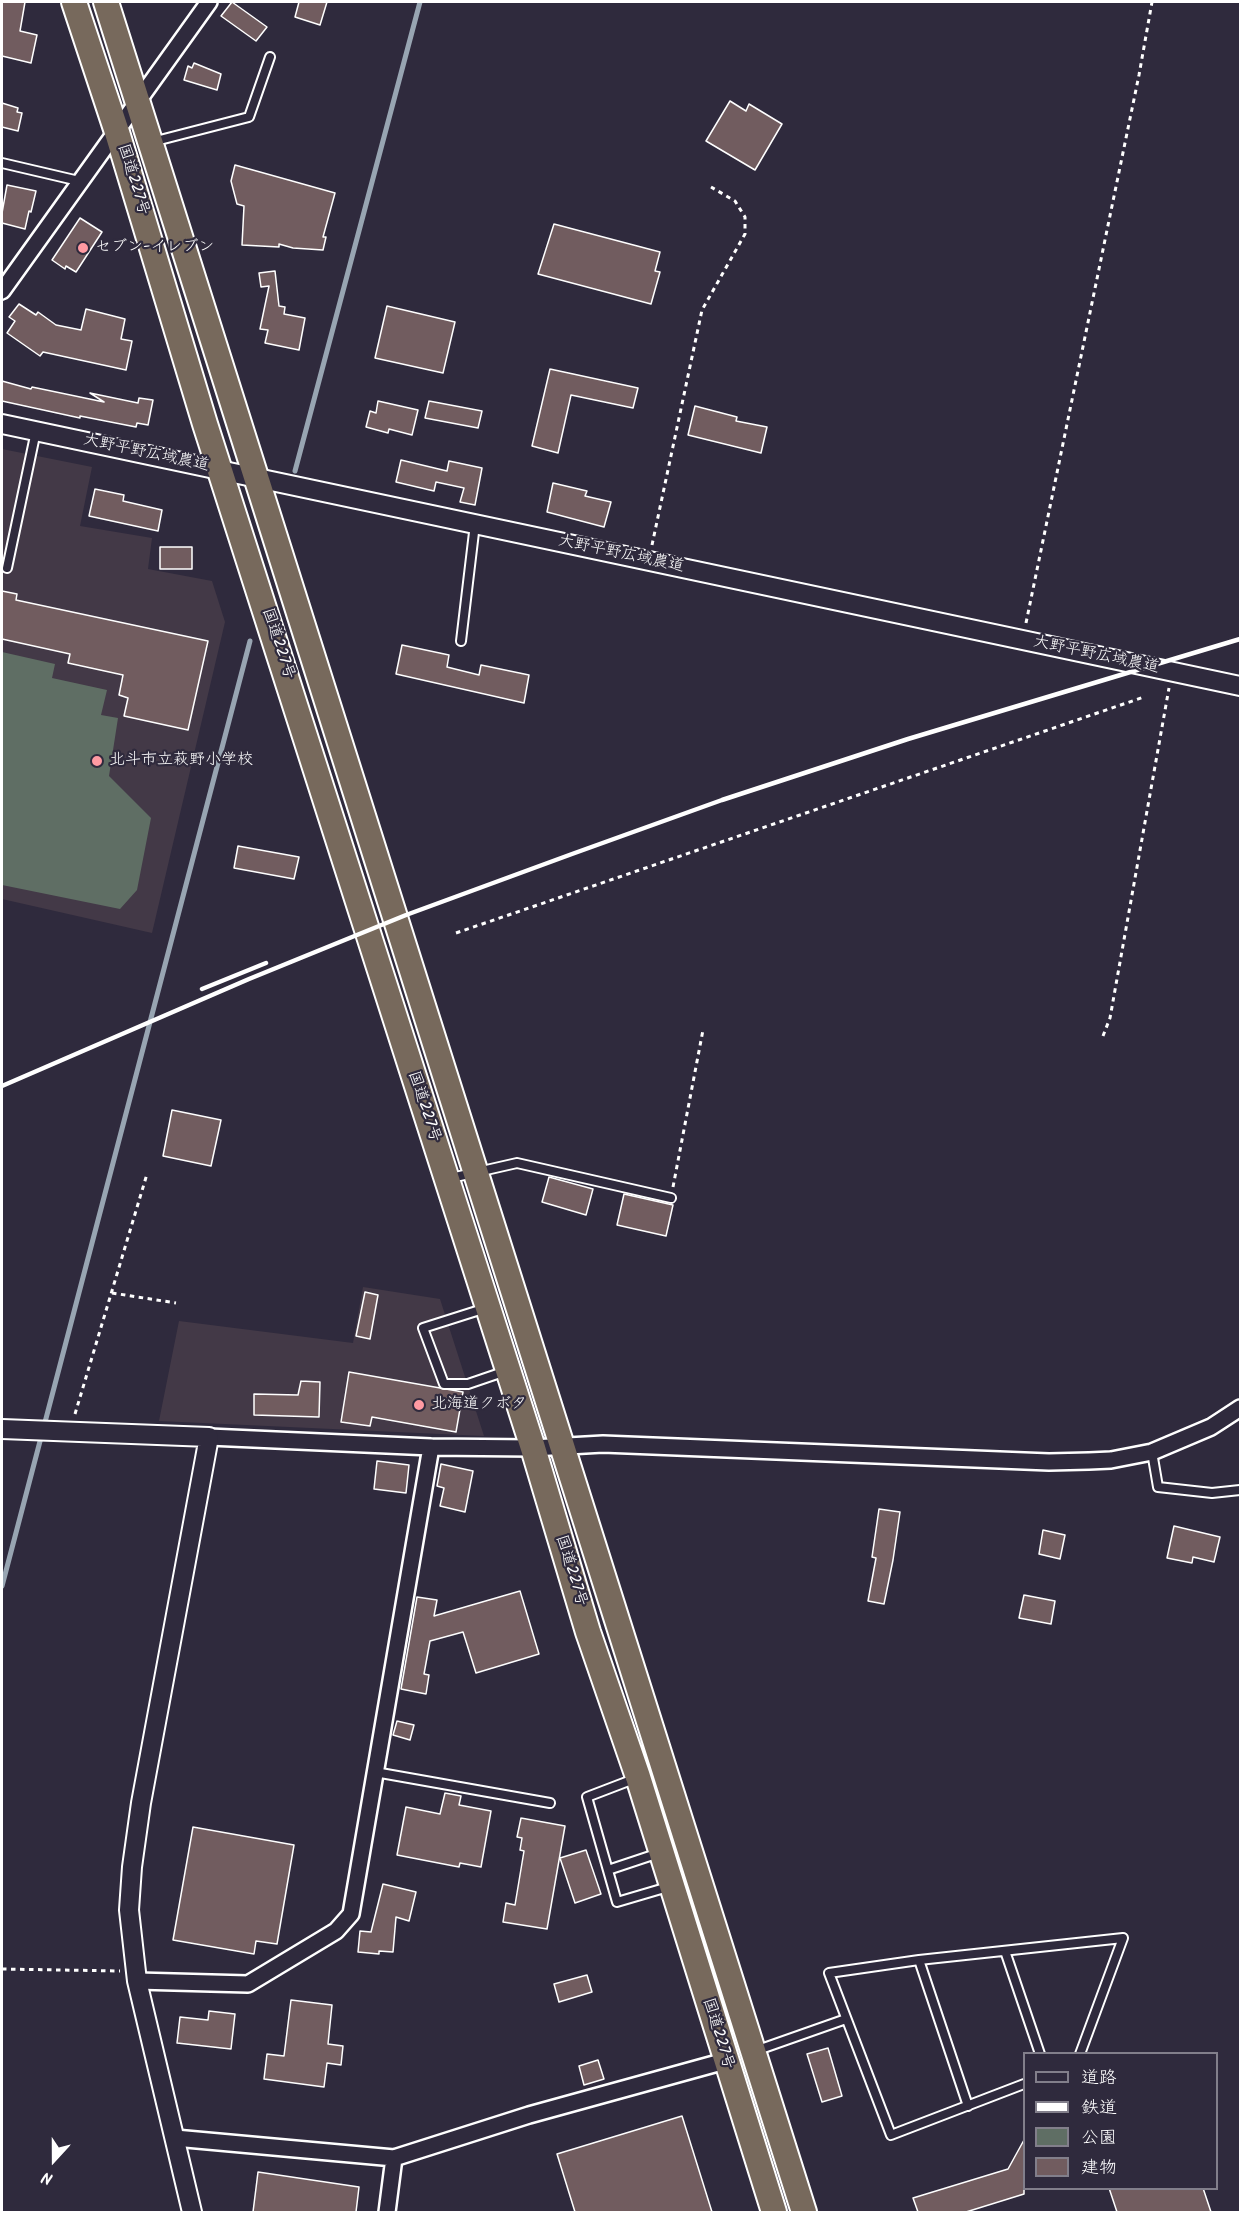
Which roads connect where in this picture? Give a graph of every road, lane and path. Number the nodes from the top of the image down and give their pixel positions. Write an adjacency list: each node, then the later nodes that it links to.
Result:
1 (74, 2): 7 (highway, 国道227号)
2 (106, 2): 6 (highway, 国道227号)
3 (209, 2): 6 (street)
4 (1152, 2): 20 (path)
5 (270, 57): 8 (lane)
6 (137, 99): 7 (street); 8 (highway, 国道227号)
7 (116, 129): 10 (street); 15 (highway, 国道227号)
8 (150, 142): 16 (highway, 国道227号)
9 (2, 163): 10 (lane)
10 (79, 181): 12 (street)
11 (711, 187): 18 (path)
12 (2, 291)
13 (2, 424): 14 (street, 大野平野広域農道)
14 (36, 430): 15 (street, 大野平野広域農道); 19 (lane)
15 (220, 470): 16 (street, 大野平野広域農道); 30 (highway, 国道227号)
16 (256, 478): 17 (street, 大野平野広域農道); 28 (highway, 国道227号)
17 (475, 524): 18 (street, 大野平野広域農道); 21 (lane)
18 (649, 561): 20 (street, 大野平野広域農道)
19 (7, 568)
20 (1022, 640): 22 (street, 大野平野広域農道)
21 (461, 641)
22 (1172, 671): 23 (street, 大野平野広域農道); 27 (path)
23 (1240, 686)
24 (1144, 697): 25 (path)
25 (456, 933)
26 (703, 1030): 31 (path)
27 (1103, 1036)
28 (475, 1173): 30 (lane); 31 (lane); 41 (highway, 国道227号)
29 (147, 1174): 32 (path)
30 (447, 1179): 34 (highway, 国道227号)
31 (671, 1198)
32 (111, 1293): 33 (path); 38 (path)
33 (176, 1304)
34 (488, 1308): 35 (highway, 国道227号); 35 (lane)
35 (508, 1370): 42 (highway, 国道227号)
36 (1240, 1408): 43 (street)
37 (2, 1429): 38 (street)
38 (66, 1432): 39 (street)
39 (209, 1437): 40 (street); 55 (street)
40 (431, 1447): 42 (street); 45 (street)
41 (561, 1447): 42 (street); 43 (street); 51 (highway, 国道227号)
42 (533, 1448): 46 (highway, 国道227号)
43 (1152, 1452): 44 (lane)
44 (1240, 1490)
45 (375, 1772): 47 (lane); 55 (street)
46 (638, 1777): 48 (highway, 国道227号); 49 (lane)
47 (550, 1803)
48 (661, 1853): 49 (lane); 50 (highway, 国道227号)
49 (608, 1870): 50 (lane)
50 (671, 1886): 51 (highway, 国道227号)
51 (700, 1930): 57 (highway, 国道227号); 60 (highway, 国道227号)
52 (1005, 1951): 53 (lane); 58 (lane); 59 (lane)
53 (919, 1960): 56 (lane); 62 (lane)
54 (2, 1969): 55 (path)
55 (136, 1976): 63 (street)
56 (846, 2019): 57 (lane); 62 (lane)
57 (754, 2052): 68 (highway, 国道227号)
58 (1039, 2052)
59 (1081, 2052)
60 (725, 2061): 64 (street); 67 (highway, 国道227号)
61 (1023, 2084): 62 (lane)
62 (968, 2106)
63 (175, 2138): 64 (street); 65 (street)
64 (394, 2158): 66 (street)
65 (192, 2212)
66 (387, 2212)
67 (774, 2212)
68 (804, 2212)

